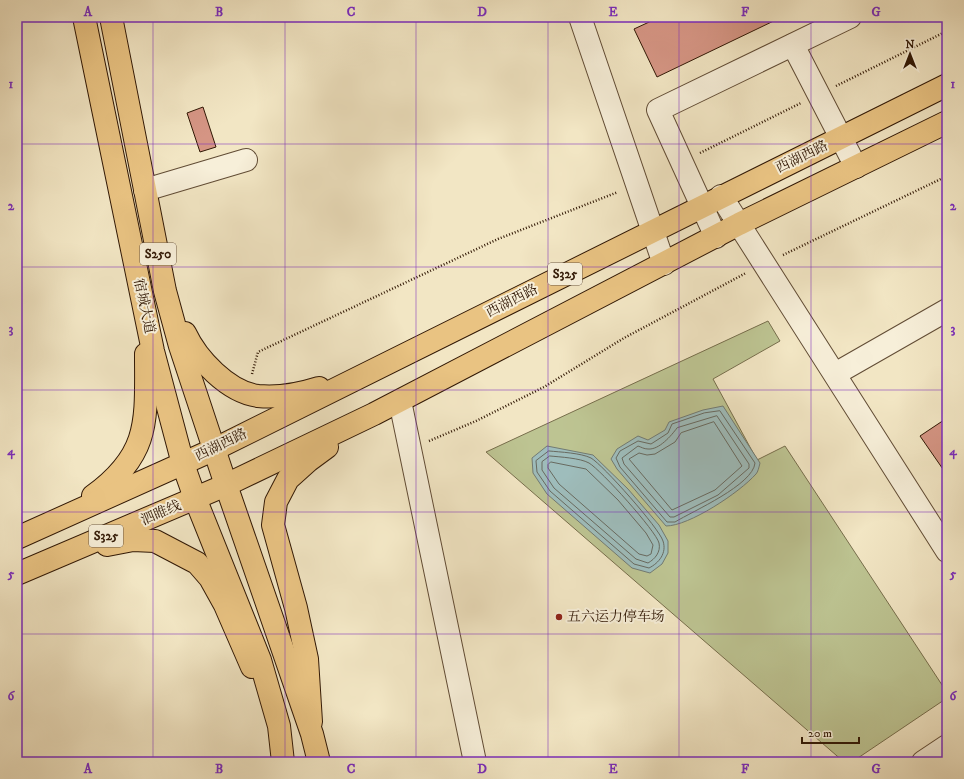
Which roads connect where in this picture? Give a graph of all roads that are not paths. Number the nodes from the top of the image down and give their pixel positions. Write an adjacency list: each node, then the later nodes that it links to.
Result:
1 (84, 17): 19 (main road, 宿城大道 / S250)
2 (111, 17): 11 (main road, 宿城大道 / S250)
3 (580, 17): 15 (street)
4 (850, 17): 5 (street)
5 (793, 45): 8 (street); 13 (street)
6 (947, 85): 8 (main road, 西湖西路 / S325)
7 (947, 122): 10 (main road, S325)
8 (841, 137): 10 (street); 12 (main road, 西湖西路 / S325)
9 (246, 160): 11 (street)
10 (856, 167): 14 (main road, S325)
11 (145, 190): 18 (main road, 宿城大道 / S250)
12 (722, 196): 13 (main road, 西湖西路 / S325); 14 (street)
13 (702, 206): 15 (main road, 西湖西路 / S325); 16 (street)
14 (739, 224): 16 (main road, S325); 21 (street)
15 (652, 231): 17 (street); 22 (main road, 西湖西路 / S325)
16 (716, 236): 17 (main road, S325)
17 (664, 264): 23 (main road, S325)
18 (165, 291): 22 (main road); 25 (main road, 宿城大道 / S250)
19 (141, 295): 26 (main road, 宿城大道 / S250); 29 (main road)
20 (947, 310): 21 (street)
21 (835, 374): 31 (street)
22 (357, 378): 25 (main road, 西湖西路 / S325)
23 (400, 401): 24 (main road, S325); 39 (street)
24 (374, 414): 27 (main road, S325); 35 (main road)
25 (215, 449): 26 (main road, 西湖西路 / S325); 27 (main road, 宿城大道 / S250)
26 (183, 464): 28 (main road, 宿城大道 / S250); 29 (main road, S325)
27 (226, 485): 28 (main road, S325); 35 (main road, 宿城大道)
28 (195, 498): 32 (main road, 泗睢线 / S325); 34 (main road, 宿城大道)
29 (64, 518): 30 (main road, S325)
30 (17, 538)
31 (947, 551)
32 (63, 554): 33 (main road, 泗睢线 / S325); 34 (main road)
33 (17, 574)
34 (279, 726): 37 (main road)
35 (312, 734): 38 (main road)
36 (947, 746): 40 (street)
37 (283, 762)
38 (319, 762)
39 (475, 762)
40 (923, 762)

